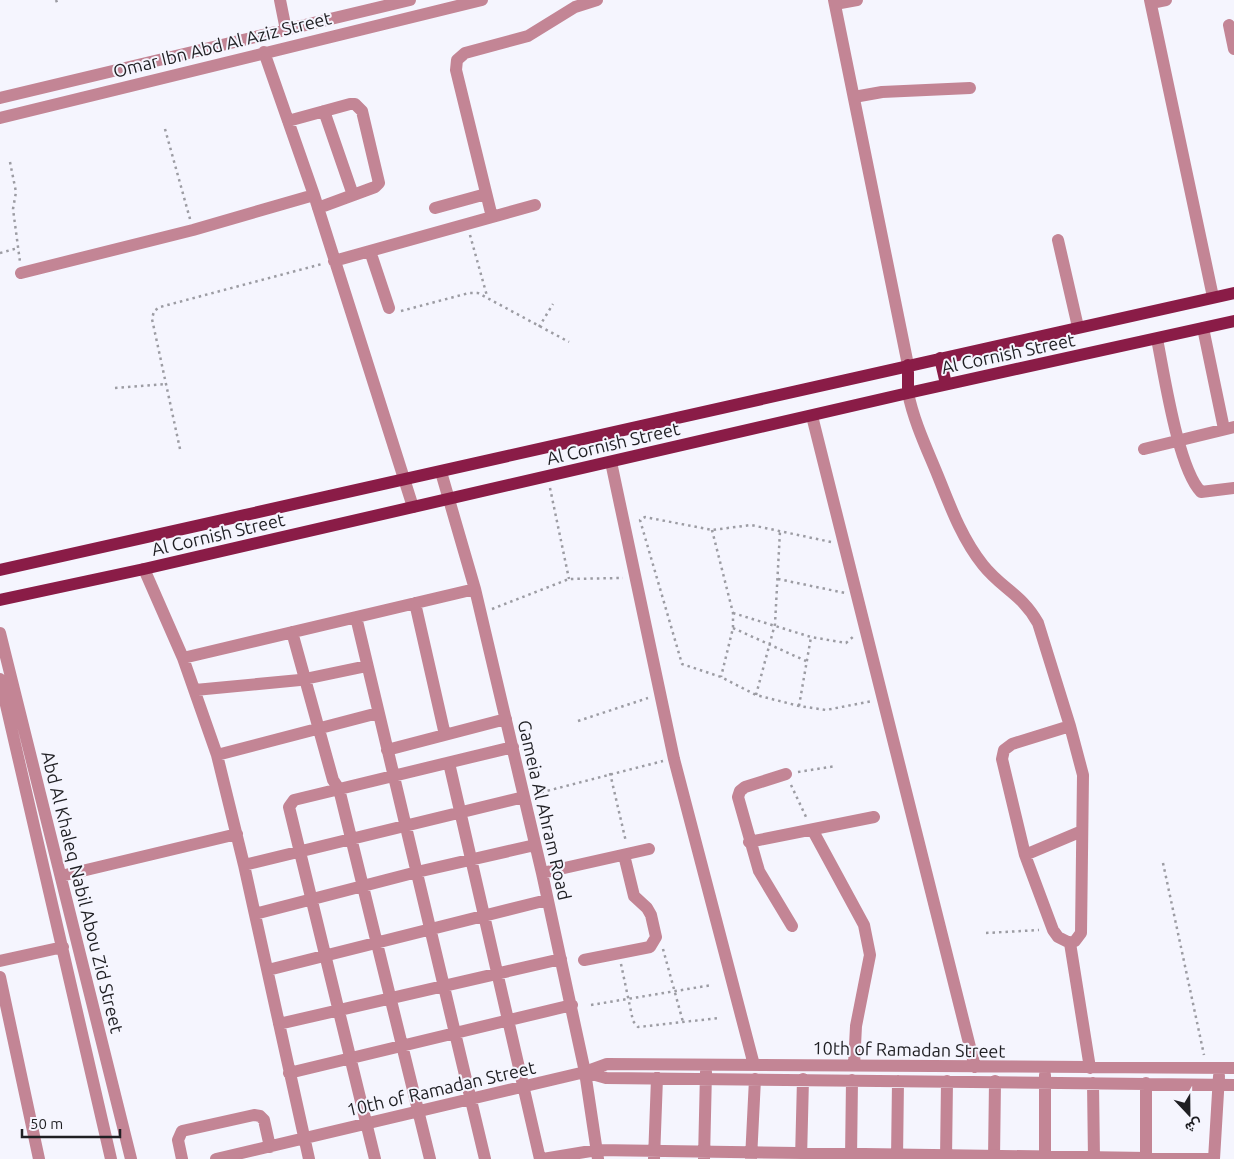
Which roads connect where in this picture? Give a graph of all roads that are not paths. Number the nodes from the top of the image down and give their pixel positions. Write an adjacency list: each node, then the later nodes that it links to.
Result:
1 (280, 0): 10 (street)
2 (410, 0): 10 (street, Omar Ibn Abd Al Aziz Street)
3 (482, 0): 12 (street, Omar Ibn Abd Al Aziz Street)
4 (597, 0): 21 (street)
5 (857, 0): 7 (street)
6 (1166, 0): 8 (street)
7 (834, 2): 15 (street)
8 (1150, 2): 33 (street)
9 (1229, 25): 11 (street)
10 (286, 30): 13 (street, Omar Ibn Abd Al Aziz Street)
11 (1234, 48)
12 (264, 52): 17 (street, Omar Ibn Abd Al Aziz Street); 20 (street)
13 (53, 85): 16 (street, Omar Ibn Abd Al Aziz Street); 17 (street)
14 (970, 88): 15 (street)
15 (854, 97): 40 (street)
16 (0, 98)
17 (57, 103): 19 (street, Omar Ibn Abd Al Aziz Street)
18 (324, 111): 20 (street); 23 (street); 23 (street)
19 (0, 118)
20 (288, 121): 22 (street)
21 (486, 194): 26 (street); 27 (street)
22 (314, 195): 25 (street); 31 (street)
23 (353, 196): 25 (street)
24 (535, 205): 27 (street)
25 (318, 208): 30 (street)
26 (435, 208)
27 (492, 217): 29 (street)
28 (1058, 240): 36 (street)
29 (370, 251): 30 (street); 34 (street)
30 (334, 261): 49 (street)
31 (21, 273)
32 (1234, 293): 33 (main road, Al Cornish Street)
33 (1213, 297): 36 (main road, Al Cornish Street)
34 (389, 308)
35 (1234, 322): 37 (main road, Al Cornish Street)
36 (1078, 327): 39 (main road, Al Cornish Street)
37 (1203, 328): 38 (main road, Al Cornish Street); 44 (street)
38 (1157, 339): 41 (main road, Al Cornish Street); 45 (street)
39 (940, 358): 40 (main road, Al Cornish Street); 41 (main road)
40 (908, 365): 42 (main road); 48 (main road, Al Cornish Street)
41 (946, 384): 42 (main road, Al Cornish Street)
42 (908, 393): 43 (main road, Al Cornish Street); 68 (street)
43 (812, 416): 47 (main road, Al Cornish Street); 129 (street)
44 (1229, 428): 45 (street)
45 (1178, 440): 46 (street); 50 (street)
46 (1144, 449)
47 (611, 462): 51 (main road, Al Cornish Street); 127 (street)
48 (441, 472): 49 (main road, Al Cornish Street); 51 (street, Gameia Al Ahram Road)
49 (405, 480): 52 (street); 53 (main road, Al Cornish Street)
50 (1234, 488)
51 (449, 498): 52 (main road, Al Cornish Street); 55 (street, Gameia Al Ahram Road)
52 (414, 506): 54 (main road, Al Cornish Street)
53 (0, 570)
54 (144, 570): 56 (main road, Al Cornish Street); 61 (street)
55 (475, 589): 57 (street); 67 (street, Gameia Al Ahram Road)
56 (0, 600)
57 (414, 604): 58 (street); 70 (street)
58 (356, 617): 59 (street); 62 (street)
59 (292, 632): 61 (street); 63 (street)
60 (0, 633): 64 (street, Abd Al Khaleq Nabil Abou Zid Street)
61 (183, 658): 65 (street)
62 (367, 666): 63 (street); 66 (street)
63 (305, 679): 65 (street); 69 (street)
64 (4, 688): 82 (street, Abd Al Khaleq Nabil Abou Zid Street); 83 (street, Abd Al Khaleq Nabil Abou Zid Street)
65 (195, 690): 73 (street)
66 (378, 713): 69 (street); 72 (street)
67 (506, 719): 70 (street); 71 (street, Gameia Al Ahram Road)
68 (1070, 726): 85 (street); 93 (street)
69 (319, 728): 73 (street); 77 (street)
70 (445, 735): 72 (street)
71 (512, 747): 74 (street); 78 (street, Gameia Al Ahram Road)
72 (387, 750): 76 (street)
73 (217, 756): 86 (street)
74 (449, 763): 76 (street); 79 (street)
75 (786, 774): 88 (street)
76 (394, 776): 77 (street); 81 (street)
77 (339, 789): 87 (street); 91 (street)
78 (524, 797): 79 (street); 89 (street, Gameia Al Ahram Road)
79 (461, 812): 81 (street); 94 (street)
80 (874, 817): 84 (street)
81 (406, 826): 87 (street); 96 (street)
82 (49, 827): 83 (street); 98 (street, Abd Al Khaleq Nabil Abou Zid Street)
83 (36, 830): 109 (street, Abd Al Khaleq Nabil Abou Zid Street)
84 (813, 831): 88 (street); 128 (street)
85 (1082, 831): 93 (street); 108 (street)
86 (237, 834): 95 (street); 98 (street)
87 (351, 839): 91 (street); 99 (street)
88 (749, 842): 104 (street)
89 (535, 845): 94 (street); 97 (street, Gameia Al Ahram Road)
90 (649, 848): 92 (street)
91 (298, 852): 95 (street); 100 (street)
92 (626, 854): 97 (street); 112 (street)
93 (1025, 855): 108 (street)
94 (471, 860): 96 (street); 103 (street)
95 (244, 865): 102 (street)
96 (417, 872): 99 (street); 105 (street)
97 (542, 873): 101 (street, Gameia Al Ahram Road)
98 (61, 876): 106 (street, Abd Al Khaleq Nabil Abou Zid Street)
99 (363, 885): 100 (street); 107 (street)
100 (310, 898): 102 (street); 110 (street)
101 (547, 900): 103 (street); 111 (street, Gameia Al Ahram Road)
102 (255, 914): 114 (street)
103 (484, 916): 105 (street); 115 (street)
104 (792, 926)
105 (431, 929): 107 (street); 117 (street)
106 (76, 937): 109 (street); 169 (street, Abd Al Khaleq Nabil Abou Zid Street)
107 (377, 942): 110 (street); 118 (street)
108 (1070, 943): 131 (street)
109 (62, 944): 113 (street); 168 (street, Abd Al Khaleq Nabil Abou Zid Street)
110 (325, 956): 114 (street); 120 (street)
111 (561, 959): 115 (street); 119 (street, Gameia Al Ahram Road)
112 (584, 960)
113 (0, 961)
114 (268, 970): 122 (street)
115 (498, 974): 117 (street); 121 (street)
116 (0, 977): 167 (street)
117 (445, 986): 118 (street); 123 (street)
118 (391, 998): 120 (street); 124 (street)
119 (572, 1005): 121 (street); 134 (street, Gameia Al Ahram Road)
120 (338, 1011): 122 (street); 125 (street)
121 (508, 1019): 123 (street); 149 (street)
122 (279, 1024): 135 (street)
123 (456, 1032): 124 (street); 150 (street)
124 (403, 1045): 125 (street); 151 (street)
125 (351, 1058): 135 (street); 152 (street)
126 (706, 1064): 127 (street, 10th of Ramadan Street); 134 (street, 10th of Ramadan Street); 137 (street)
127 (754, 1065): 128 (street, 10th of Ramadan Street)
128 (854, 1066): 129 (street, 10th of Ramadan Street)
129 (975, 1067): 130 (street, 10th of Ramadan Street)
130 (1045, 1068): 131 (street, 10th of Ramadan Street); 144 (street)
131 (1090, 1068): 132 (street, 10th of Ramadan Street)
132 (1213, 1068): 133 (street, 10th of Ramadan Street); 147 (street)
133 (1234, 1068)
134 (585, 1072): 136 (street, 10th of Ramadan Street); 149 (street, 10th of Ramadan Street); 155 (street, Gameia Al Ahram Road)
135 (289, 1073): 153 (street)
136 (657, 1078): 137 (street, 10th of Ramadan Street); 156 (street)
137 (706, 1078): 138 (street, 10th of Ramadan Street); 157 (street)
138 (755, 1079): 139 (street, 10th of Ramadan Street); 158 (street)
139 (803, 1079): 140 (street, 10th of Ramadan Street); 159 (street)
140 (852, 1080): 141 (street, 10th of Ramadan Street); 160 (street)
141 (898, 1081): 142 (street, 10th of Ramadan Street); 161 (street)
142 (947, 1081): 143 (street, 10th of Ramadan Street); 162 (street)
143 (995, 1081): 144 (street, 10th of Ramadan Street); 163 (street)
144 (1045, 1082): 145 (street, 10th of Ramadan Street); 164 (street)
145 (1094, 1083): 146 (street, 10th of Ramadan Street); 165 (street)
146 (1146, 1083): 147 (street, 10th of Ramadan Street); 166 (street)
147 (1218, 1084): 148 (street, 10th of Ramadan Street); 177 (street)
148 (1234, 1084)
149 (523, 1087): 150 (street, 10th of Ramadan Street); 176 (street)
150 (471, 1099): 151 (street, 10th of Ramadan Street); 175 (street)
151 (419, 1111): 152 (street, 10th of Ramadan Street); 174 (street)
152 (367, 1124): 153 (street, 10th of Ramadan Street); 173 (street)
153 (304, 1138): 154 (street); 172 (street)
154 (270, 1146): 170 (street); 171 (street)
155 (597, 1154): 156 (street); 176 (street)
156 (655, 1155): 157 (street)
157 (704, 1155): 158 (street)
158 (752, 1155): 159 (street)
159 (801, 1156): 160 (street)
160 (851, 1156): 161 (street)
161 (897, 1156): 162 (street)
162 (946, 1157): 163 (street)
163 (994, 1157): 164 (street)
164 (1045, 1158): 165 (street)
165 (1094, 1158): 166 (street)
166 (1146, 1158): 177 (street)
167 (39, 1159)
168 (111, 1159)
169 (131, 1159)
170 (182, 1159)
171 (216, 1159)
172 (309, 1159)
173 (375, 1159)
174 (430, 1159)
175 (485, 1159)
176 (541, 1159)
177 (1214, 1159)

